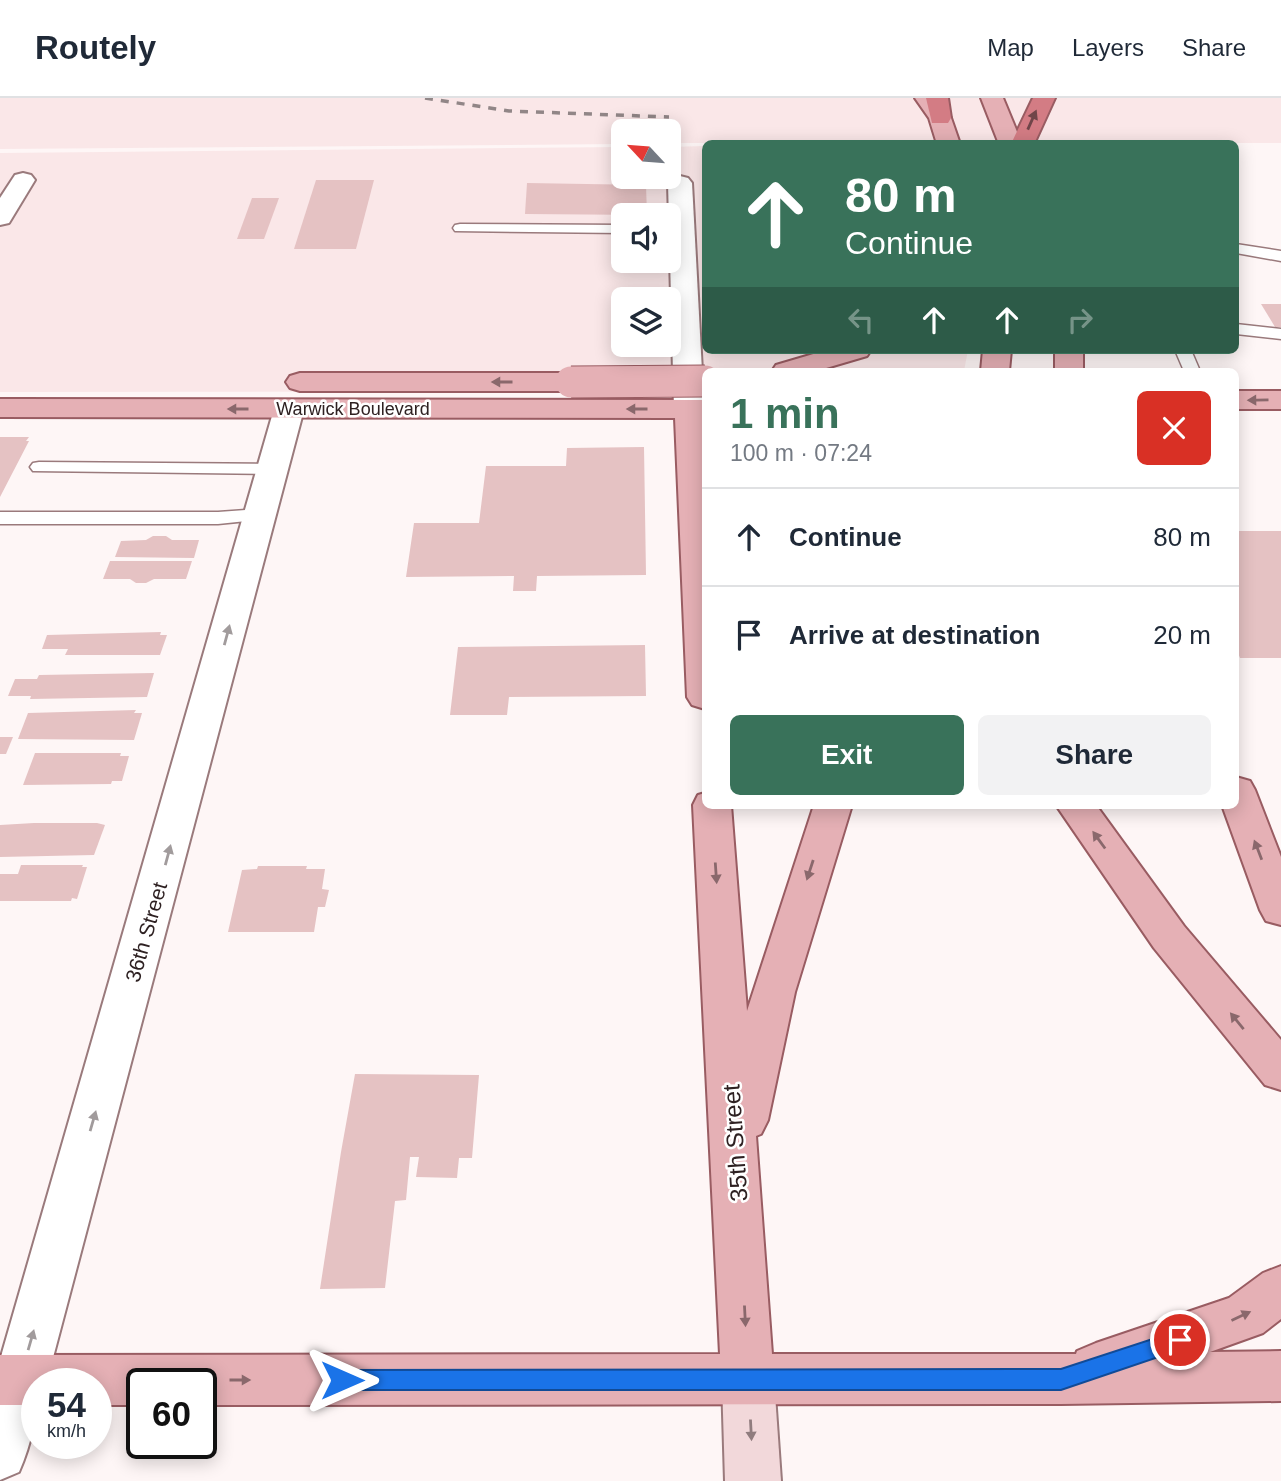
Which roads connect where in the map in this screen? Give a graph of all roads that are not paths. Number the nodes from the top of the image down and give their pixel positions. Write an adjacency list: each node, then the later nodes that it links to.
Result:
1 (926, 98): 4 (main road)
2 (992, 98): 6 (main road)
3 (1044, 98): 7 (highway, one-way to 3)
4 (939, 108): 5 (main road)
5 (948, 140)
6 (1008, 140)
7 (1024, 140)
8 (23, 180): 9 (street)
9 (0, 218)
10 (460, 228): 11 (lane)
11 (611, 229)
12 (1239, 249): 13 (lane)
13 (1281, 256)
14 (680, 273): 25 (street)
15 (1239, 329): 16 (lane)
16 (1281, 334)
17 (843, 354): 18 (main road)
18 (796, 368)
19 (702, 381): 20 (main road, one-way to 20, bridge)
20 (0, 383)
21 (1239, 400): 22 (main road, one-way to 21)
22 (1281, 400)
23 (0, 408): 24 (main road, Warwick Boulevard, one-way to 23)
24 (289, 409): 25 (main road, Warwick Boulevard, one-way to 24); 27 (street, 36th Street)
25 (697, 409): 30 (main road)
26 (39, 467): 27 (lane)
27 (272, 469): 28 (street, 36th Street)
28 (260, 515): 29 (lane); 41 (street, 36th Street, one-way to 28)
29 (0, 518)
30 (702, 589)
31 (1239, 798): 35 (main road, one-way to 31)
32 (712, 809): 37 (main road, 35th Street, one-way to 37)
33 (831, 809): 37 (main road, one-way to 37)
34 (1078, 809): 36 (main road, one-way to 34)
35 (1281, 910)
36 (1281, 1072)
37 (736, 1161): 42 (main road, 35th Street, one-way to 42)
38 (1281, 1289): 40 (main road, one-way to 38)
39 (1281, 1376): 40 (main road)
40 (1061, 1379): 42 (main road)
41 (10, 1380): 42 (main road, one-way to 42); 43 (street, 36th Street)
42 (748, 1380): 44 (street, 35th Street, one-way to 44)
43 (0, 1453)
44 (753, 1481)

